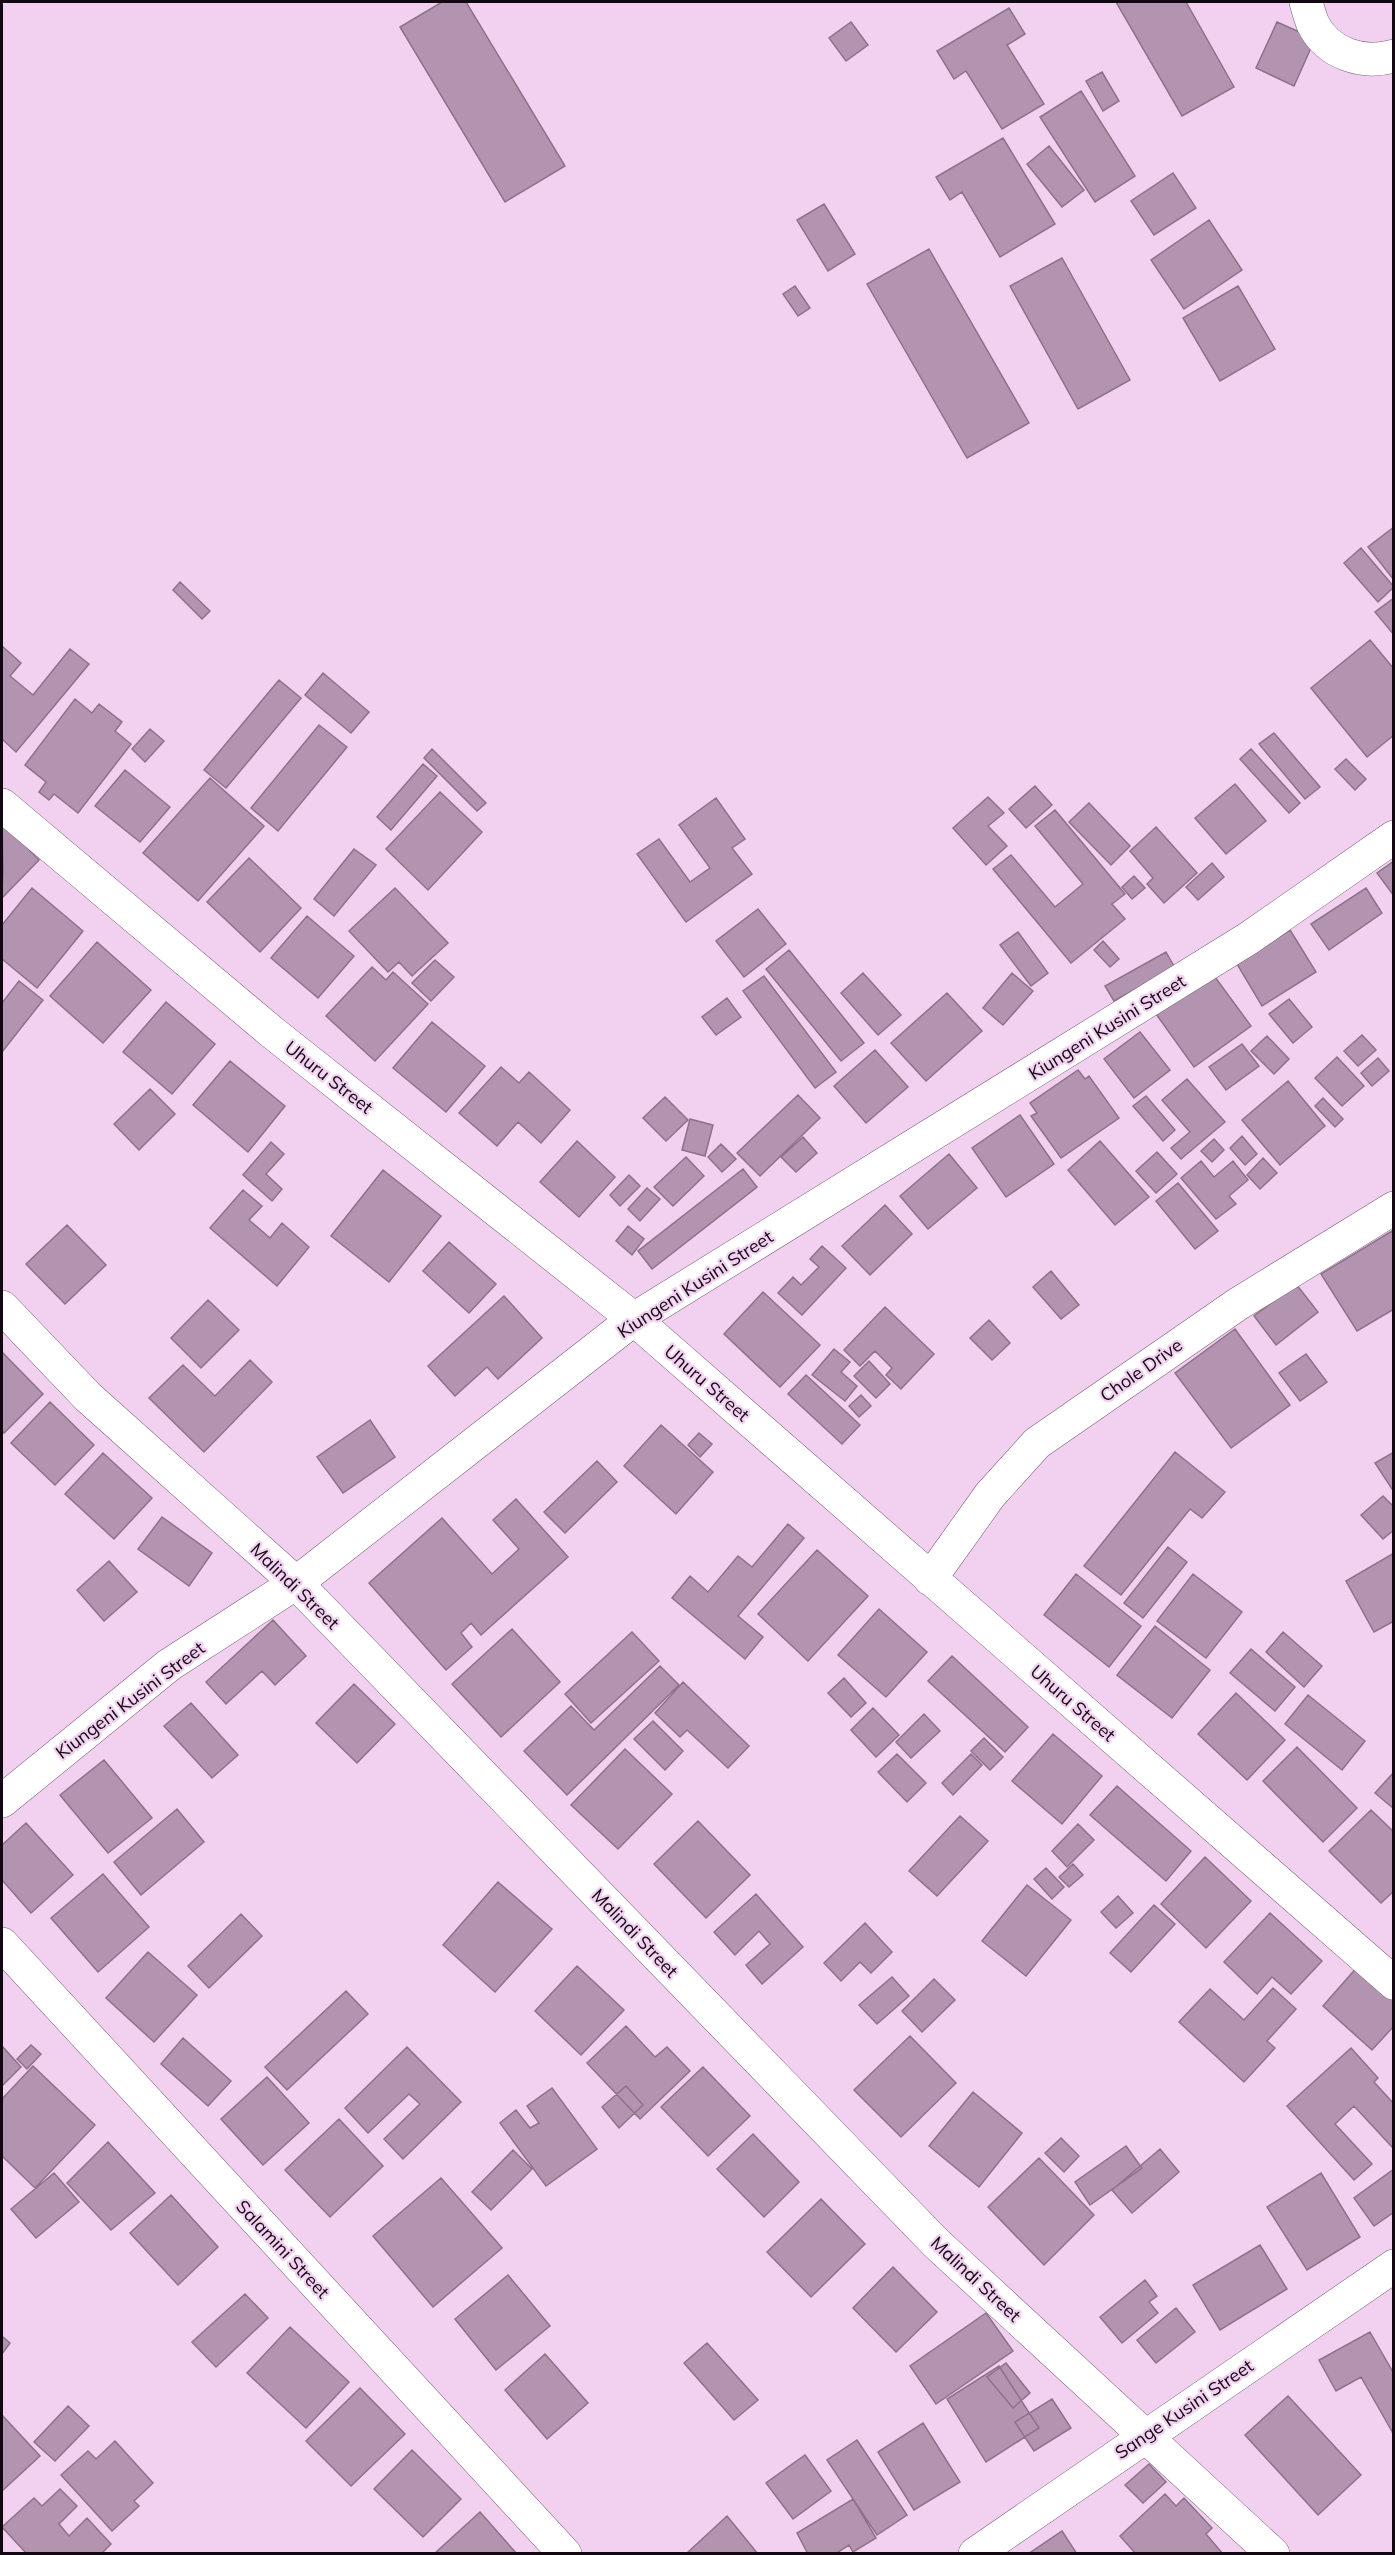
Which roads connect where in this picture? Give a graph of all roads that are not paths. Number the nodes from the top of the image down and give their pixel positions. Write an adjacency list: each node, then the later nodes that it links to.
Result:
1 (1306, 2): 2 (street)
2 (1394, 56)
3 (2, 805): 7 (street, Uhuru Street)
4 (1394, 837): 7 (street, Kiungeni Kusini Street)
5 (1394, 1208): 8 (street, Chole Drive)
6 (2, 1307): 9 (street, Malindi Street)
7 (634, 1319): 8 (street, Uhuru Street); 9 (street, Kiungeni Kusini Street)
8 (930, 1579): 12 (street, Uhuru Street)
9 (296, 1583): 10 (street, Kiungeni Kusini Street); 14 (street, Malindi Street)
10 (2, 1801)
11 (2, 1944): 15 (street, Salamini Street)
12 (1394, 1983)
13 (1394, 2266): 14 (street, Sange Kusini Street)
14 (1146, 2435): 16 (street, Sange Kusini Street); 17 (street, Malindi Street)
15 (566, 2553)
16 (975, 2553)
17 (1273, 2553)

